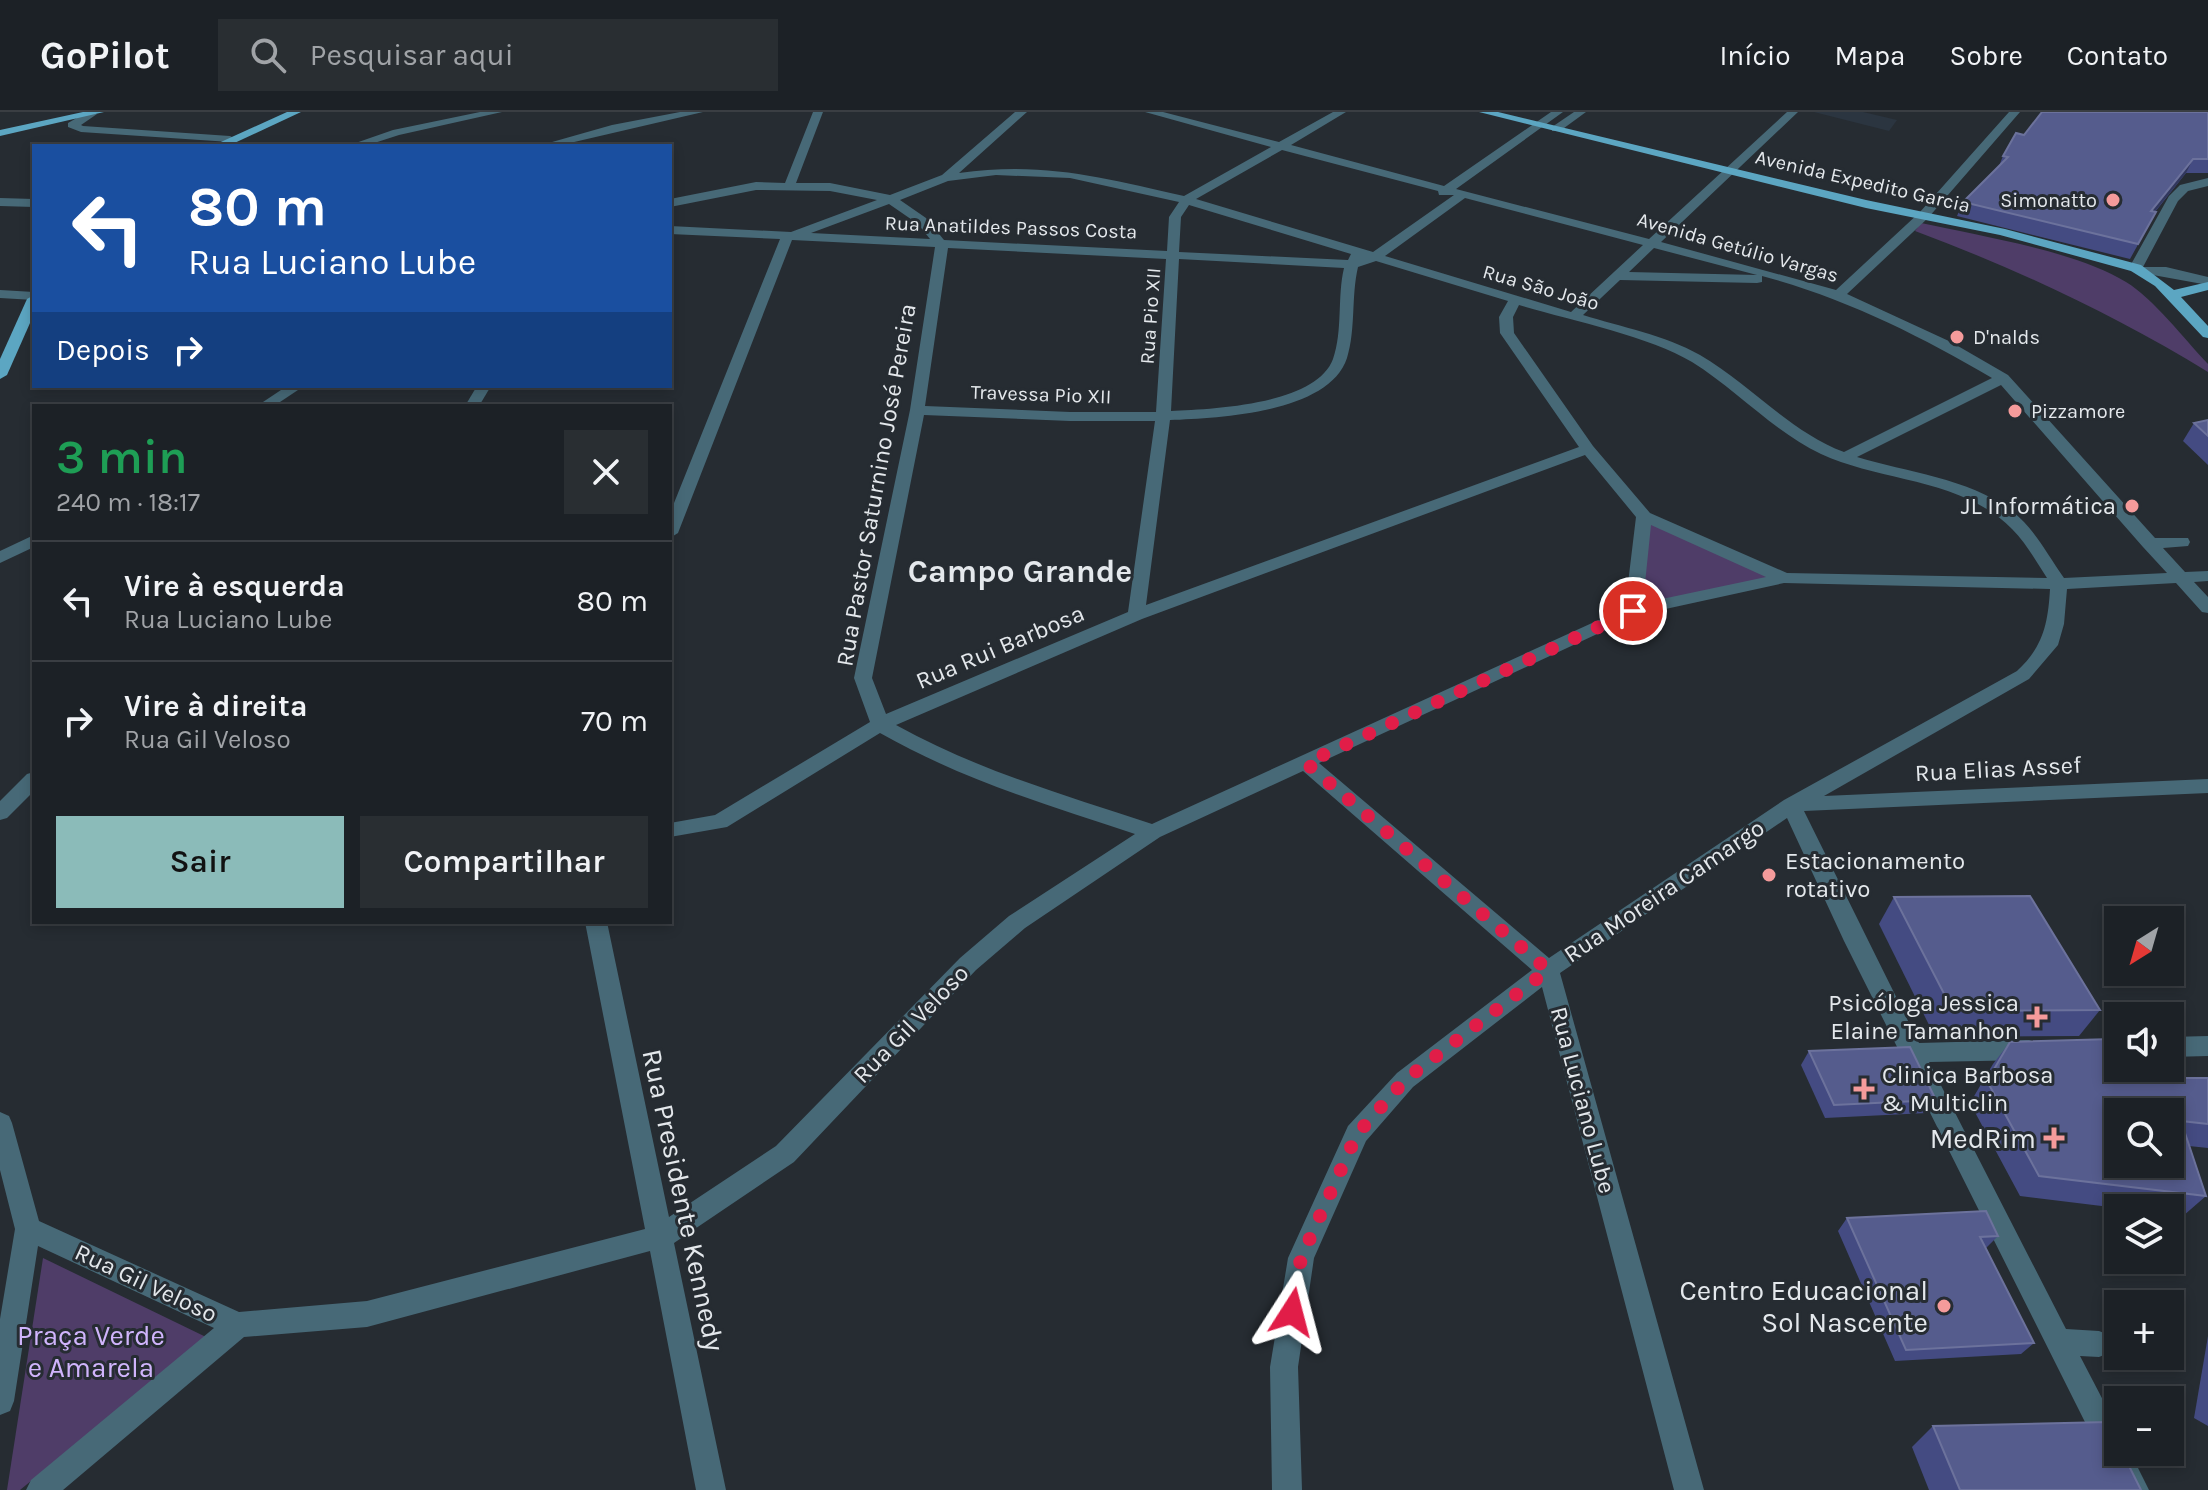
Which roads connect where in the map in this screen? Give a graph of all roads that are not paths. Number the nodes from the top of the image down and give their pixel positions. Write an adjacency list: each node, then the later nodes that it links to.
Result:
1 (296, 112): 17 (main road)
2 (497, 112): 19 (street)
3 (698, 112): 20 (street)
4 (818, 112): 25 (street)
5 (1022, 112): 23 (street)
6 (1150, 112): 21 (street, Avenida Getúlio Vargas)
7 (1341, 112): 21 (street)
8 (1484, 112): 14 (main road, Avenida Expedito Garcia)
9 (1558, 112): 14 (street)
10 (1581, 112): 15 (street)
11 (1793, 112): 22 (street)
12 (2015, 112): 33 (street)
13 (95, 113): 16 (main road); 17 (street)
14 (1539, 125): 15 (main road, Avenida Expedito Garcia); 26 (street)
15 (1556, 129): 22 (main road, Avenida Expedito Garcia)
16 (0, 133)
17 (230, 139): 18 (main road)
18 (221, 144)
19 (359, 144)
20 (552, 144)
21 (1282, 145): 26 (street, Avenida Getúlio Vargas); 29 (street)
22 (1728, 171): 33 (main road, Avenida Expedito Garcia); 36 (street)
23 (946, 178): 28 (street); 29 (street, Rua São João)
24 (2208, 182): 41 (street)
25 (790, 184): 28 (street); 32 (street)
26 (1448, 188): 27 (street, Avenida Getúlio Vargas); 39 (street)
27 (1465, 193): 36 (street, Avenida Getúlio Vargas); 40 (street)
28 (891, 199): 35 (street); 37 (street)
29 (1186, 200): 38 (street, Rua Pio XII); 39 (street, Rua São João)
30 (0, 202): 31 (street)
31 (32, 203)
32 (672, 203)
33 (1924, 215): 41 (main road, Avenida Expedito Garcia); 46 (street)
34 (672, 230): 35 (street, Rua Anatildes Passos Costa)
35 (787, 238): 37 (street, Rua Anatildes Passos Costa); 62 (street)
36 (1651, 243): 42 (street); 43 (street, Avenida Getúlio Vargas)
37 (942, 245): 38 (street, Rua Anatildes Passos Costa); 57 (street, Rua Pastor Saturnino José Pereira)
38 (1174, 253): 39 (street, Rua Anatildes Passos Costa); 58 (street, Rua Pio XII)
39 (1354, 258): 40 (street, Rua São João); 58 (street, Travessa Pio XII)
40 (1373, 258): 49 (street, Rua São João)
41 (2140, 270): 44 (street); 47 (main road, Avenida Expedito Garcia)
42 (1617, 276): 43 (street); 51 (street)
43 (1791, 280): 46 (street, Avenida Getúlio Vargas)
44 (2208, 284): 47 (main road)
45 (0, 294): 48 (street)
46 (1838, 295): 54 (street, Avenida Getúlio Vargas)
47 (2173, 296): 52 (main road, Avenida Expedito Garcia)
48 (32, 297)
49 (1515, 300): 51 (street, Rua São João); 59 (street)
50 (32, 302): 53 (main road)
51 (1573, 317): 60 (street, Rua São João)
52 (2208, 334)
53 (0, 375)
54 (2003, 378): 60 (street); 65 (street, Avenida Getúlio Vargas)
55 (294, 388): 56 (street)
56 (267, 404)
57 (917, 410): 58 (street, Travessa Pio XII); 74 (street, Rua Pastor Saturnino José Pereira)
58 (1163, 417): 73 (street, Rua Pio XII)
59 (1588, 449): 61 (street); 73 (street, Rua Rui Barbosa)
60 (1843, 458): 70 (street, Rua São João)
61 (1644, 516): 69 (street); 72 (street)
62 (672, 528)
63 (32, 541): 66 (street)
64 (2182, 542): 65 (street)
65 (2149, 543): 68 (street, Avenida Getúlio Vargas)
66 (0, 558)
67 (2208, 576): 68 (street)
68 (2179, 577): 70 (street); 71 (street, Avenida Getúlio Vargas)
69 (1784, 578): 70 (street); 72 (street, Rua Gil Veloso)
70 (2059, 584): 78 (street, Rua Moreira Camargo)
71 (2208, 608)
72 (1633, 611): 75 (street, Rua Gil Veloso)
73 (1136, 615): 74 (street, Rua Rui Barbosa)
74 (880, 724): 80 (street, Rua Rui Barbosa); 81 (street)
75 (1306, 763): 81 (street, Rua Gil Veloso); 83 (street)
76 (32, 781): 79 (street)
77 (2208, 786): 78 (street, Rua Elias Assef)
78 (1791, 805): 83 (street, Rua Moreira Camargo); 87 (street)
79 (0, 813)
80 (672, 830)
81 (1153, 832): 90 (street, Rua Gil Veloso)
82 (596, 924): 90 (street, Rua Presidente Kennedy)
83 (1548, 970): 97 (street, Rua Moreira Camargo); 98 (street, Rua Luciano Lube)
84 (2208, 1046): 85 (street)
85 (2184, 1047)
86 (2055, 1050): 87 (street)
87 (1913, 1053): 92 (street)
88 (0, 1123): 89 (street)
89 (28, 1229): 91 (street, Rua Gil Veloso); 94 (street)
90 (662, 1236): 91 (street, Rua Gil Veloso); 96 (street, Rua Presidente Kennedy)
91 (238, 1325): 95 (street)
92 (2060, 1342): 93 (street); 99 (street)
93 (2099, 1344)
94 (0, 1401)
95 (41, 1490)
96 (711, 1490)
97 (1287, 1490)
98 (1689, 1490)
99 (2134, 1490)

